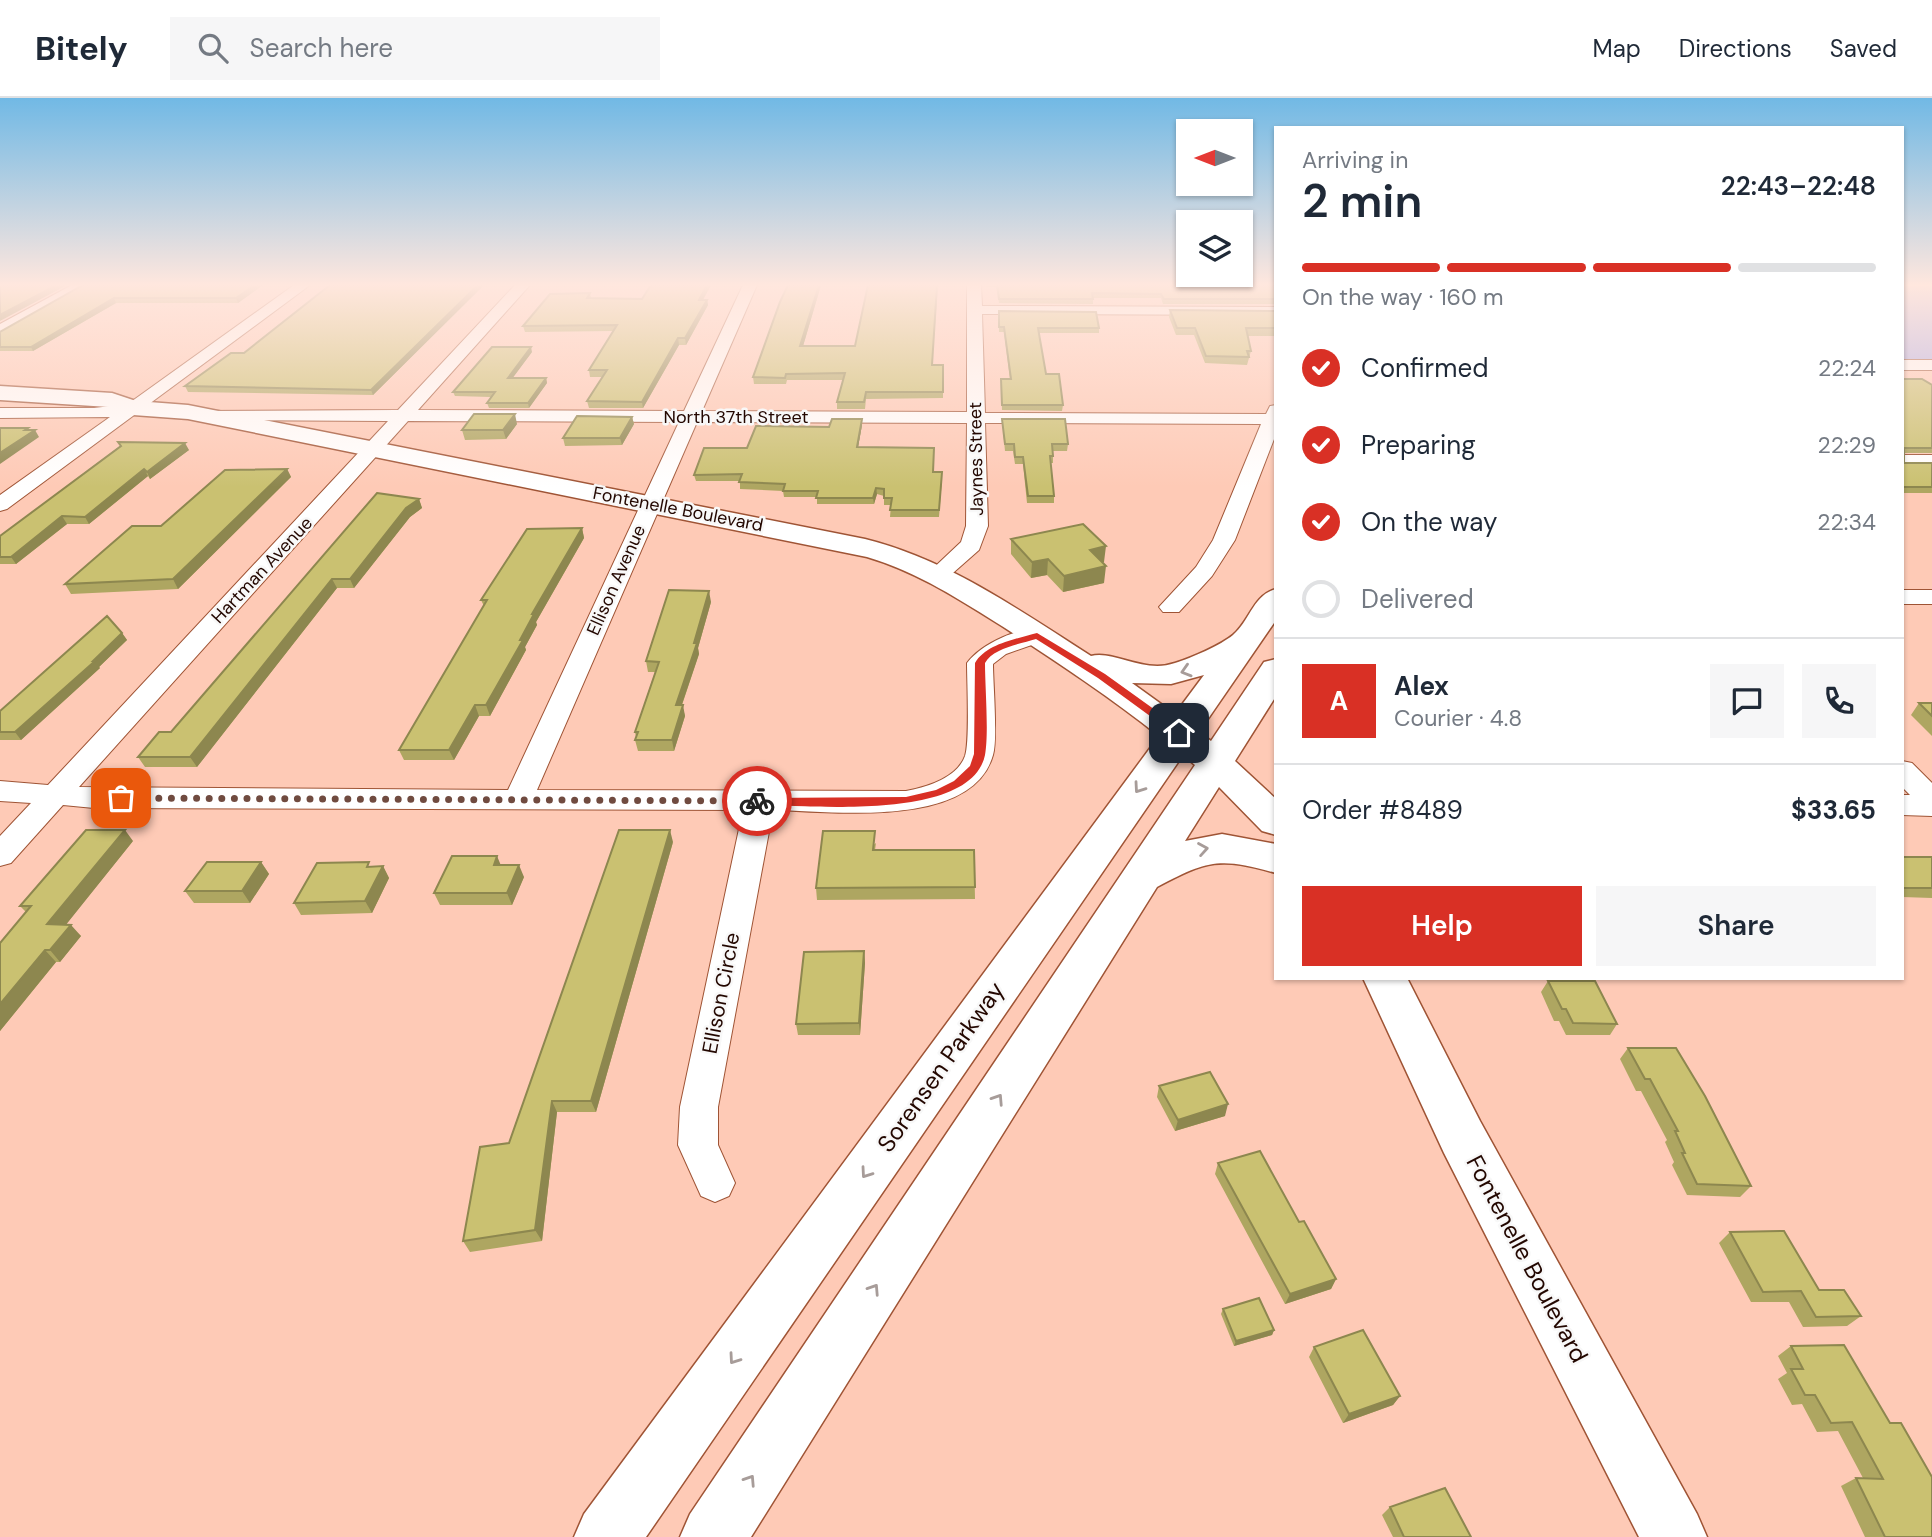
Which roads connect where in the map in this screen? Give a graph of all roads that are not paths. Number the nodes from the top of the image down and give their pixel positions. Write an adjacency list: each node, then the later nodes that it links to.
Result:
1 (211, 352): 8 (street)
2 (461, 352): 12 (street, Hartman Avenue)
3 (720, 352): 13 (street, Ellison Avenue)
4 (975, 352): 14 (street, Jaynes Street)
5 (1904, 365): 6 (street)
6 (1932, 365)
7 (0, 393): 8 (main road, Fontenelle Boulevard)
8 (134, 408): 9 (street); 11 (main road, Fontenelle Boulevard); 19 (street)
9 (0, 413)
10 (1274, 414): 14 (street, North 37th Street); 24 (street)
11 (201, 415): 12 (street, North 37th Street); 15 (main road, Fontenelle Boulevard)
12 (403, 415): 13 (street, North 37th Street); 15 (street, Hartman Avenue)
13 (691, 416): 14 (street, North 37th Street); 18 (street, Ellison Avenue)
14 (976, 418): 20 (street, Jaynes Street)
15 (374, 449): 18 (main road, Fontenelle Boulevard); 32 (street, Hartman Avenue)
16 (1904, 461): 17 (street)
17 (1932, 461)
18 (650, 504): 20 (main road, Fontenelle Boulevard); 33 (street, Ellison Avenue)
19 (0, 505)
20 (937, 575): 25 (main road, Fontenelle Boulevard)
21 (1904, 597): 22 (street)
22 (1932, 597)
23 (1274, 601): 26 (main road, Sorensen Parkway)
24 (1171, 607)
25 (1037, 635): 27 (main road, Fontenelle Boulevard); 34 (street)
26 (1246, 639): 27 (main road, one-way to 27); 29 (main road, Sorensen Parkway)
27 (1065, 653): 29 (main road, Fontenelle Boulevard)
28 (1274, 671): 29 (main road, Sorensen Parkway)
29 (1197, 748): 37 (main road, Fontenelle Boulevard); 40 (main road, Sorensen Parkway); 43 (main road, Sorensen Parkway, one-way to 43)
30 (1904, 771): 35 (street)
31 (0, 791): 32 (street)
32 (55, 796): 33 (street); 38 (street, Hartman Avenue)
33 (519, 800): 34 (street)
34 (760, 801): 42 (street, Ellison Circle)
35 (1932, 803): 36 (street)
36 (1904, 805)
37 (1274, 820)
38 (0, 855)
39 (1274, 858): 40 (main road, one-way to 39)
40 (1142, 877): 44 (main road, Sorensen Parkway, one-way to 40)
41 (1386, 980): 45 (main road, Fontenelle Boulevard)
42 (715, 1183)
43 (607, 1537)
44 (713, 1537)
45 (1674, 1537)

